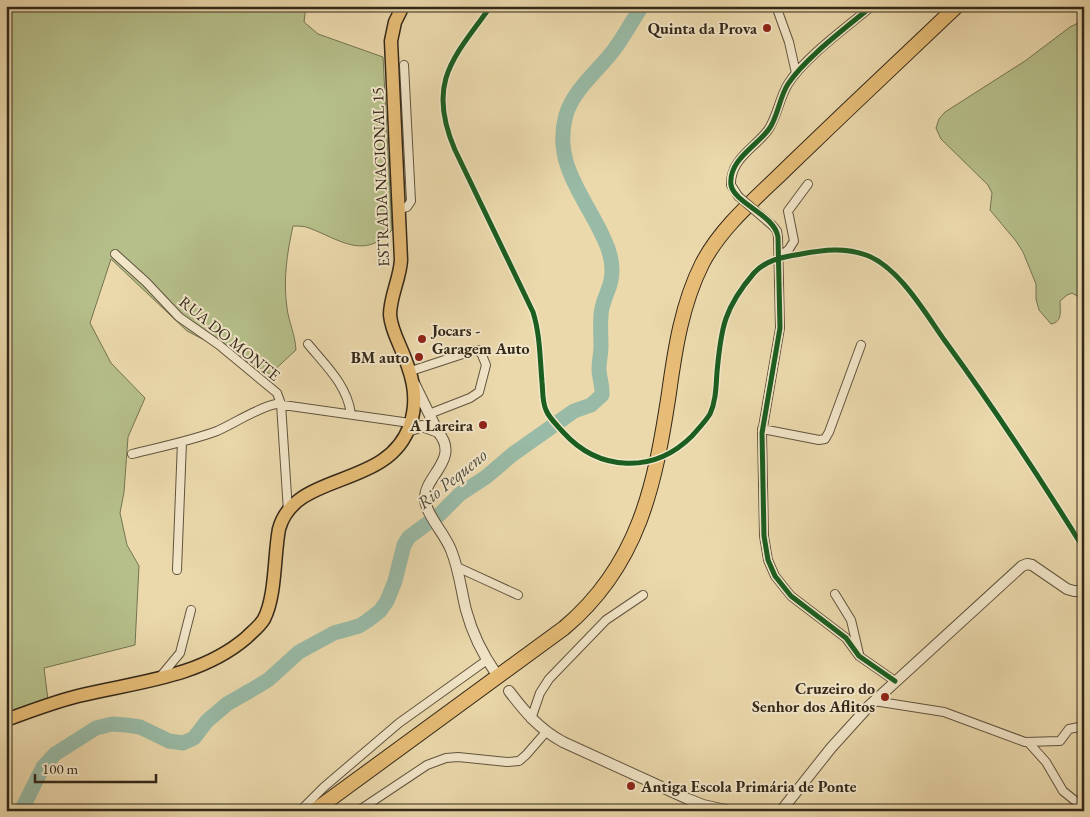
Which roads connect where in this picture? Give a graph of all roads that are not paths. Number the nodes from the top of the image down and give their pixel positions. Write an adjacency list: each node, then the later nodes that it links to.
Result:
1 (403, 6): 9 (main road, ESTRADA NACIONAL 15)
2 (776, 6): 7 (street)
3 (872, 6): 7 (street)
4 (957, 6): 45 (highway)
5 (969, 6): 46 (highway)
6 (404, 65): 9 (street)
7 (796, 73): 11 (street, bridge)
8 (808, 184): 11 (street)
9 (398, 208): 14 (main road, ESTRADA NACIONAL 15)
10 (115, 254): 15 (street, RUA DO MONTE)
11 (779, 258): 19 (street)
12 (308, 344): 16 (street)
13 (861, 345): 19 (street)
14 (412, 376): 17 (main road, ESTRADA NACIONAL 15); 18 (street); 18 (street)
15 (281, 404): 16 (street); 20 (street); 22 (street)
16 (350, 414): 17 (street)
17 (412, 419): 18 (street); 18 (street); 22 (main road)
18 (433, 424): 23 (street)
19 (762, 429): 30 (street)
20 (182, 442): 21 (street); 24 (street)
21 (132, 454)
22 (288, 511): 33 (main road)
23 (457, 567): 27 (street); 31 (street)
24 (177, 570)
25 (1084, 591): 34 (street)
26 (835, 594): 30 (street)
27 (518, 595)
28 (643, 595): 38 (street)
29 (191, 610): 33 (street)
30 (860, 656): 34 (street)
31 (487, 660): 32 (street); 44 (street)
32 (497, 675)
33 (159, 678): 39 (main road)
34 (892, 684): 36 (street); 37 (street)
35 (509, 691): 38 (street)
36 (874, 700): 37 (street); 49 (street)
37 (897, 704): 42 (street)
38 (531, 719): 41 (street)
39 (6, 720)
40 (1084, 726): 42 (street)
41 (546, 732): 47 (street); 48 (street)
42 (1028, 742): 43 (street)
43 (1084, 808)
44 (300, 811)
45 (314, 811)
46 (328, 811)
47 (358, 811)
48 (730, 811)
49 (780, 811)

